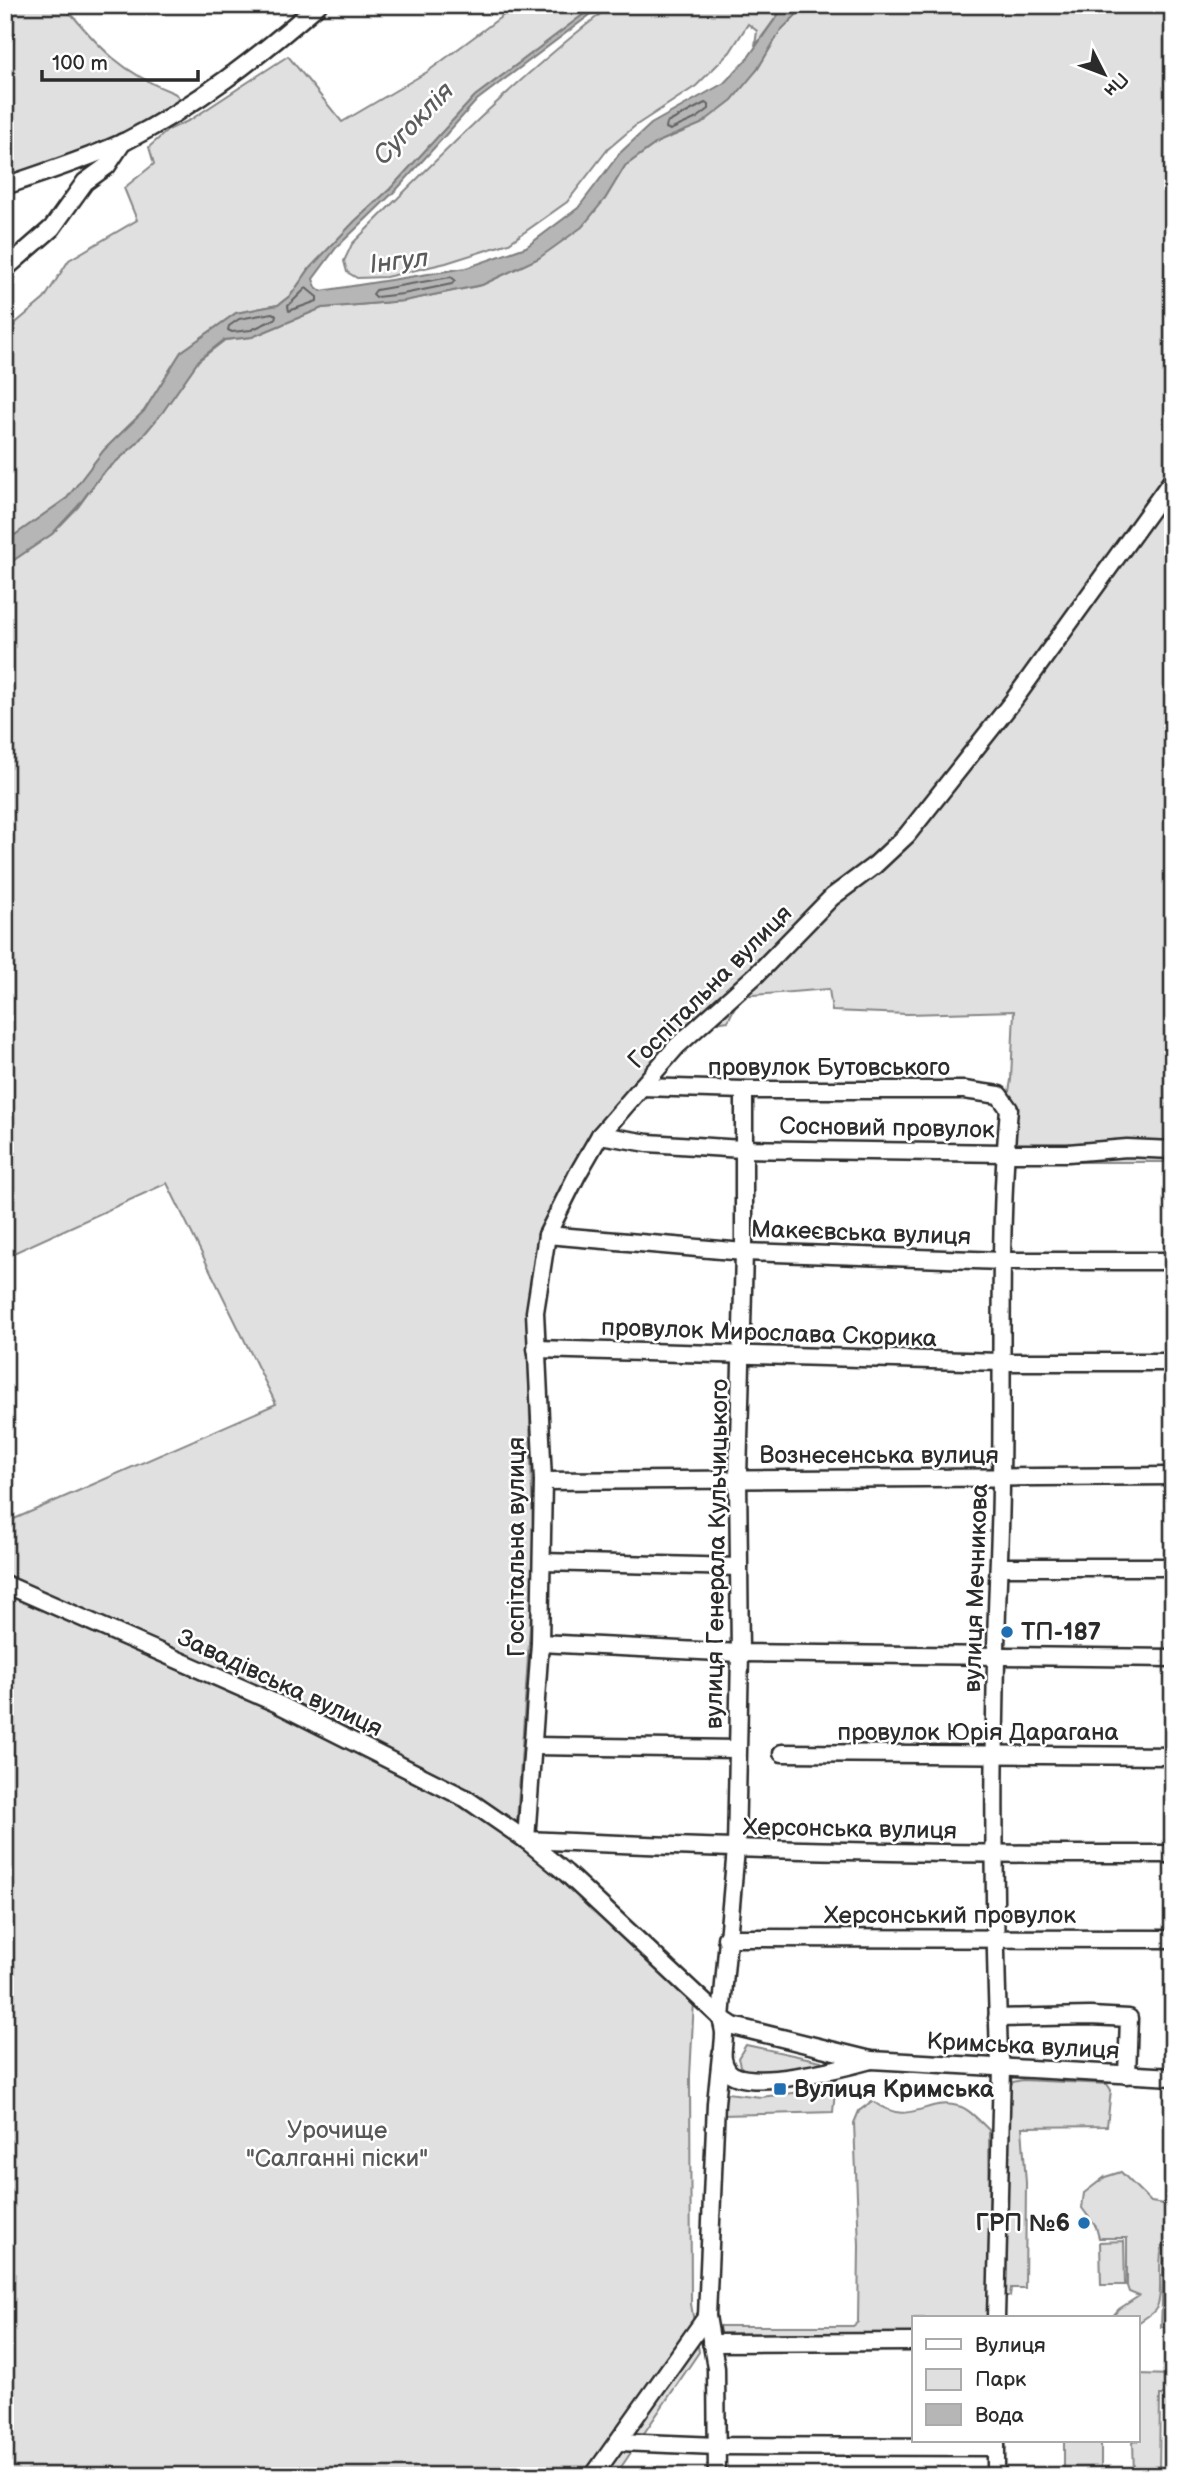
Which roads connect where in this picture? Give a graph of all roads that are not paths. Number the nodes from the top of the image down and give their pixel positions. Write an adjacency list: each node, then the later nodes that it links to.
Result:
1 (318, 5): 2 (street)
2 (123, 142): 3 (street); 4 (street)
3 (5, 186)
4 (5, 269)
5 (1173, 479): 6 (street, Госпітальна вулиця)
6 (641, 1087): 7 (street, провулок Бутовського); 9 (street, Госпітальна вулиця)
7 (744, 1090): 8 (street, провулок Бутовського); 10 (street, вулиця Генерала Кульчицького)
8 (1009, 1109): 12 (street, вулиця Мечникова)
9 (600, 1135): 10 (street, Сосновий провулок); 13 (street, Госпітальна вулиця)
10 (742, 1149): 12 (street, Сосновий провулок); 14 (street, вулиця Генерала Кульчицького)
11 (1173, 1150): 12 (street, Сосновий провулок)
12 (1005, 1153): 15 (street, вулиця Мечникова)
13 (547, 1235): 14 (street, Макеєвська вулиця); 17 (street, Госпітальна вулиця)
14 (744, 1252): 15 (street, Макеєвська вулиця); 18 (street, вулиця Генерала Кульчицького)
15 (1002, 1261): 16 (street, Макеєвська вулиця); 19 (street, вулиця Мечникова)
16 (1173, 1261)
17 (536, 1349): 18 (street, провулок Мирослава Скорика); 24 (street, Госпітальна вулиця)
18 (742, 1356): 19 (street, провулок Мирослава Скорика); 23 (street, вулиця Генерала Кульчицького)
19 (1001, 1362): 20 (street, провулок Мирослава Скорика); 21 (street, вулиця Мечникова)
20 (1173, 1362)
21 (1002, 1476): 22 (street, Вознесенська вулиця); 23 (street, Вознесенська вулиця); 27 (street, вулиця Мечникова)
22 (1173, 1476)
23 (738, 1478): 24 (street, Вознесенська вулиця); 26 (street, вулиця Генерала Кульчицького)
24 (543, 1481): 25 (street, Госпітальна вулиця)
25 (542, 1562): 26 (street); 30 (street, Госпітальна вулиця)
26 (739, 1567): 31 (street, вулиця Генерала Кульчицького)
27 (1000, 1567): 28 (street); 32 (street, вулиця Мечникова)
28 (1173, 1567)
29 (5, 1584): 39 (street, Завадівська вулиця)
30 (540, 1643): 31 (street); 34 (street, Госпітальна вулиця)
31 (740, 1653): 32 (street); 35 (street, вулиця Генерала Кульчицького)
32 (996, 1656): 33 (street); 37 (street, вулиця Мечникова)
33 (1173, 1658)
34 (533, 1746): 35 (street); 39 (street, Госпітальна вулиця)
35 (737, 1749): 40 (street, вулиця Генерала Кульчицького)
36 (782, 1753): 37 (street, провулок Юрія Дарагана)
37 (995, 1755): 38 (street, провулок Юрія Дарагана); 42 (street, вулиця Мечникова)
38 (1173, 1756)
39 (526, 1840): 40 (street, Херсонська вулиця); 46 (street, Кримська вулиця)
40 (736, 1850): 42 (street, Херсонська вулиця); 44 (street, вулиця Генерала Кульчицького)
41 (1173, 1854): 42 (street, Херсонська вулиця)
42 (996, 1855): 43 (street, вулиця Мечникова)
43 (995, 1937): 44 (street, Херсонський провулок); 45 (street, Херсонський провулок); 47 (street, вулиця Мечникова)
44 (726, 1938): 46 (street, вулиця Генерала Кульчицького)
45 (1173, 1939)
46 (721, 2018): 48 (street, Кримська вулиця); 50 (street)
47 (998, 2018): 52 (street, вулиця Мечникова); 54 (street)
48 (746, 2029): 49 (street, Кримська вулиця); 50 (street)
49 (830, 2049): 51 (street, Кримська вулиця); 53 (street)
50 (722, 2050): 56 (street); 57 (street)
51 (871, 2060): 52 (street, Кримська вулиця); 53 (street, Кримська вулиця)
52 (1002, 2068): 54 (street, Кримська вулиця); 59 (street, вулиця Мечникова)
53 (840, 2069): 56 (street, Кримська вулиця)
54 (1127, 2075): 55 (street, Кримська вулиця)
55 (1173, 2077)
56 (742, 2080): 57 (street)
57 (716, 2103): 58 (street)
58 (707, 2316): 61 (street); 62 (street)
59 (996, 2316)
60 (912, 2342): 61 (street)
61 (712, 2343): 64 (street)
62 (619, 2442): 64 (street); 65 (street)
63 (996, 2444): 64 (street); 67 (street)
64 (717, 2446): 66 (street)
65 (593, 2476)
66 (718, 2476)
67 (996, 2476)

